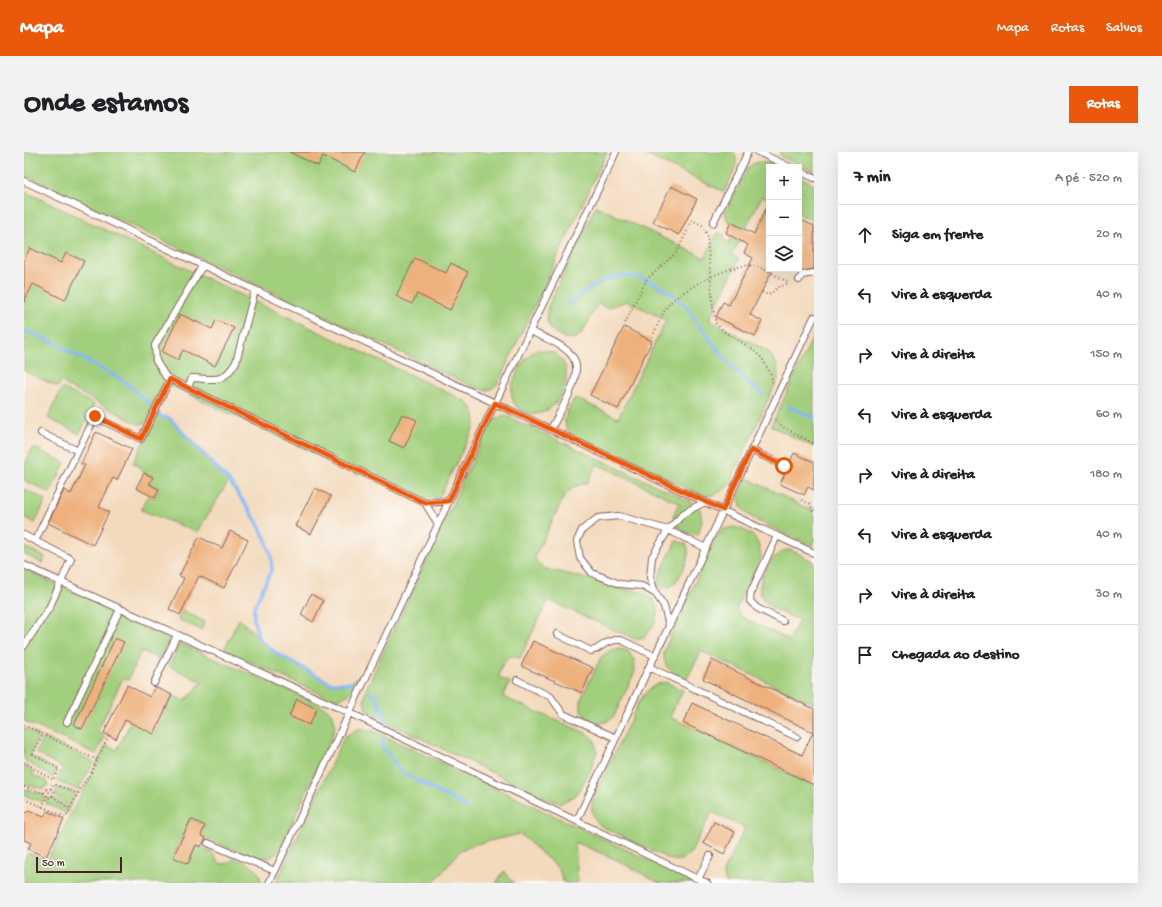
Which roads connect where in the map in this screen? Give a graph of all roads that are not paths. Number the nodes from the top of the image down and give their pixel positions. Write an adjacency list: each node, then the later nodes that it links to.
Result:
1 (616, 152): 14 (lane)
2 (748, 152): 8 (lane)
3 (758, 152): 4 (lane)
4 (784, 164)
5 (802, 172): 6 (lane)
6 (814, 178)
7 (24, 181): 9 (lane)
8 (713, 223)
9 (203, 265): 12 (lane); 15 (lane)
10 (814, 273): 11 (lane)
11 (799, 280)
12 (255, 290): 16 (lane); 17 (lane)
13 (814, 317): 20 (lane)
14 (530, 331): 17 (lane); 18 (lane)
15 (170, 379): 16 (lane); 21 (lane)
16 (188, 387): 25 (lane)
17 (495, 403): 18 (lane); 23 (lane)
18 (551, 429): 24 (lane)
19 (41, 433): 21 (lane)
20 (751, 450): 22 (lane); 26 (lane)
21 (78, 451): 31 (lane)
22 (784, 466)
23 (449, 501): 25 (lane); 27 (lane)
24 (705, 502): 26 (lane); 28 (lane)
25 (425, 503): 27 (lane)
26 (723, 510): 30 (lane); 32 (lane)
27 (438, 524): 47 (lane)
28 (668, 530): 32 (lane); 36 (lane); 36 (lane)
29 (24, 535): 31 (lane)
30 (777, 536): 33 (lane); 38 (lane)
31 (35, 541): 35 (lane)
32 (706, 548): 39 (lane)
33 (814, 553)
34 (24, 565): 35 (lane)
35 (61, 582): 37 (lane); 42 (lane)
36 (656, 594): 39 (lane)
37 (120, 609): 41 (lane); 48 (lane)
38 (783, 621)
39 (668, 626): 43 (lane)
40 (557, 634): 43 (lane)
41 (177, 635): 46 (lane); 47 (lane)
42 (24, 646)
43 (654, 656): 44 (lane)
44 (649, 668): 49 (lane); 50 (lane)
45 (517, 680): 49 (lane)
46 (154, 683)
47 (350, 713): 51 (lane); 54 (lane)
48 (67, 722)
49 (616, 738): 51 (lane)
50 (796, 738)
51 (577, 820): 55 (lane)
52 (208, 842): 54 (lane)
53 (710, 856): 55 (lane)
54 (275, 871): 56 (lane)
55 (698, 879): 57 (lane)
56 (269, 883)
57 (707, 883)

